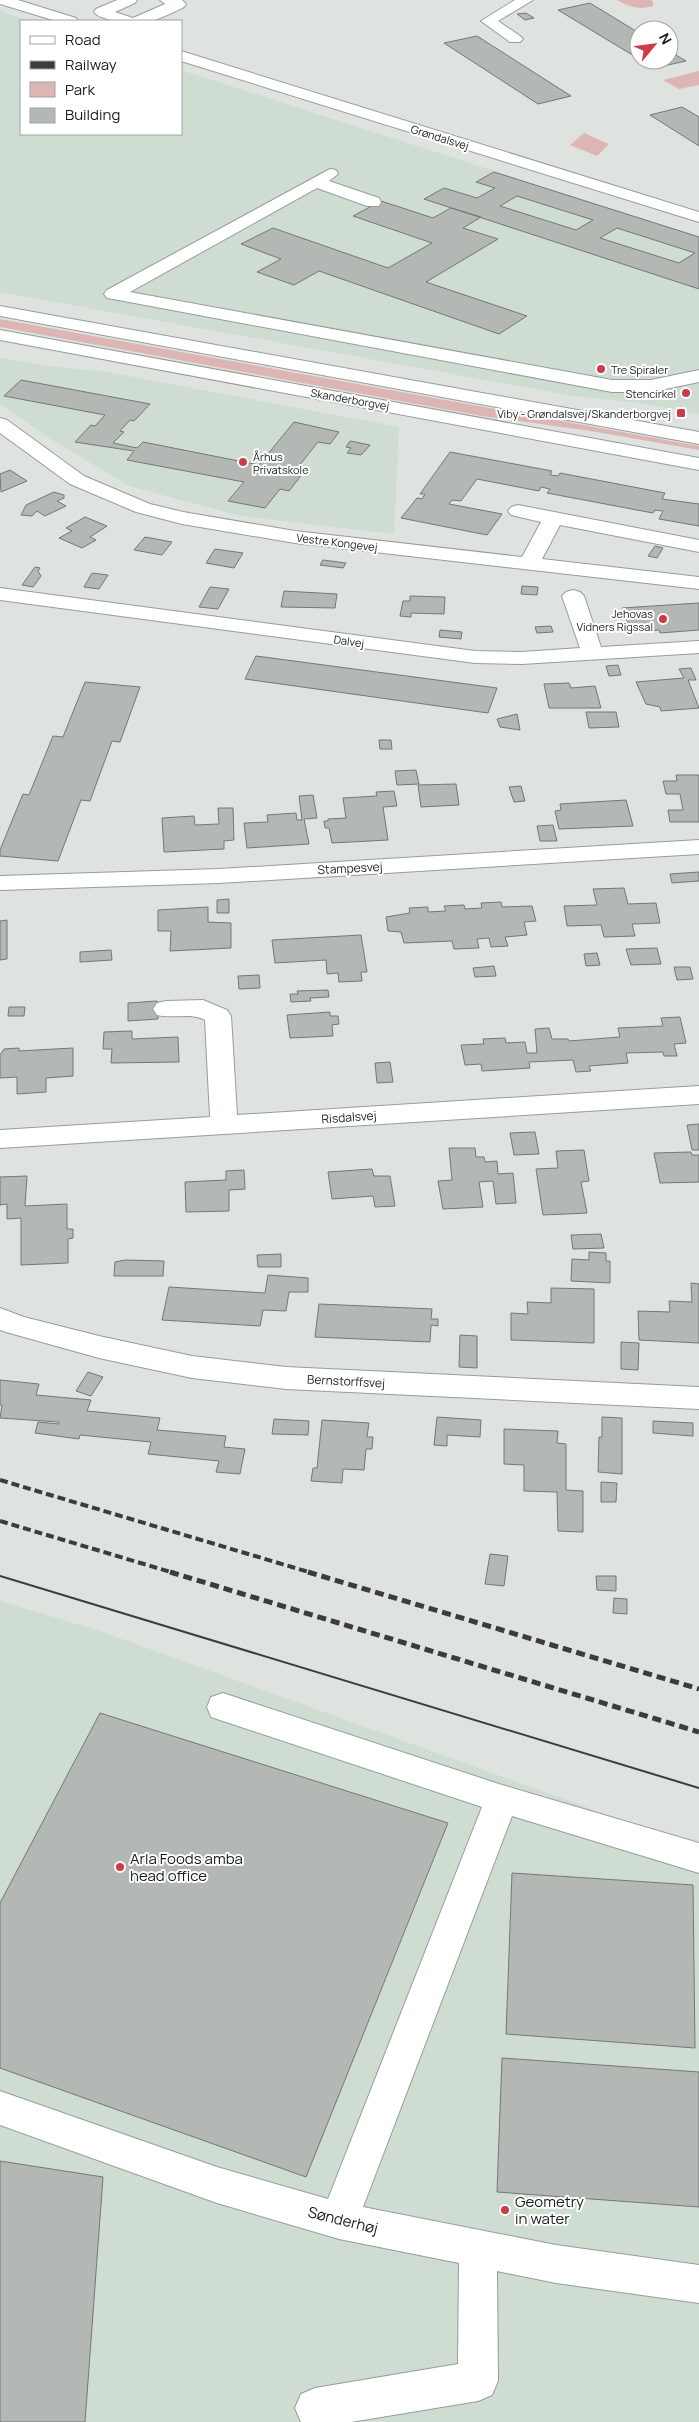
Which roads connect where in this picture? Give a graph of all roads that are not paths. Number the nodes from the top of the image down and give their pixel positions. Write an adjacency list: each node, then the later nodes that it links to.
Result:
1 (2, 0): 5 (street)
2 (130, 0): 6 (street)
3 (167, 0): 7 (street)
4 (526, 0): 8 (street)
5 (68, 20)
6 (125, 20)
7 (140, 20)
8 (515, 39)
9 (182, 56): 11 (street, Grøndalsvej)
10 (373, 202): 14 (street)
11 (699, 217)
12 (0, 311): 16 (street, Skanderborgvej)
13 (0, 335): 17 (street, Skanderborgvej)
14 (699, 376)
15 (2, 427): 21 (street, Vestre Kongevej)
16 (699, 438)
17 (699, 464)
18 (518, 511): 19 (street)
19 (553, 519): 20 (street); 21 (street)
20 (699, 546)
21 (528, 565): 22 (street, Vestre Kongevej)
22 (699, 583)
23 (0, 594): 26 (street, Dalvej)
24 (573, 596): 26 (street)
25 (699, 647): 26 (street, Dalvej)
26 (593, 654)
27 (699, 848): 28 (street, Stampesvej)
28 (0, 883)
29 (166, 1009): 31 (street)
30 (699, 1095): 31 (street, Risdalsvej)
31 (224, 1125): 32 (street, Risdalsvej)
32 (0, 1138)
33 (0, 1318): 34 (street, Bernstorffsvej)
34 (699, 1398)
35 (223, 1707): 36 (street)
36 (502, 1799): 37 (street); 39 (street)
37 (699, 1858)
38 (0, 2108): 39 (street, Sønderhøj)
39 (339, 2221): 40 (street, Sønderhøj)
40 (478, 2248): 41 (street, Sønderhøj); 42 (street)
41 (699, 2284)
42 (315, 2408)

